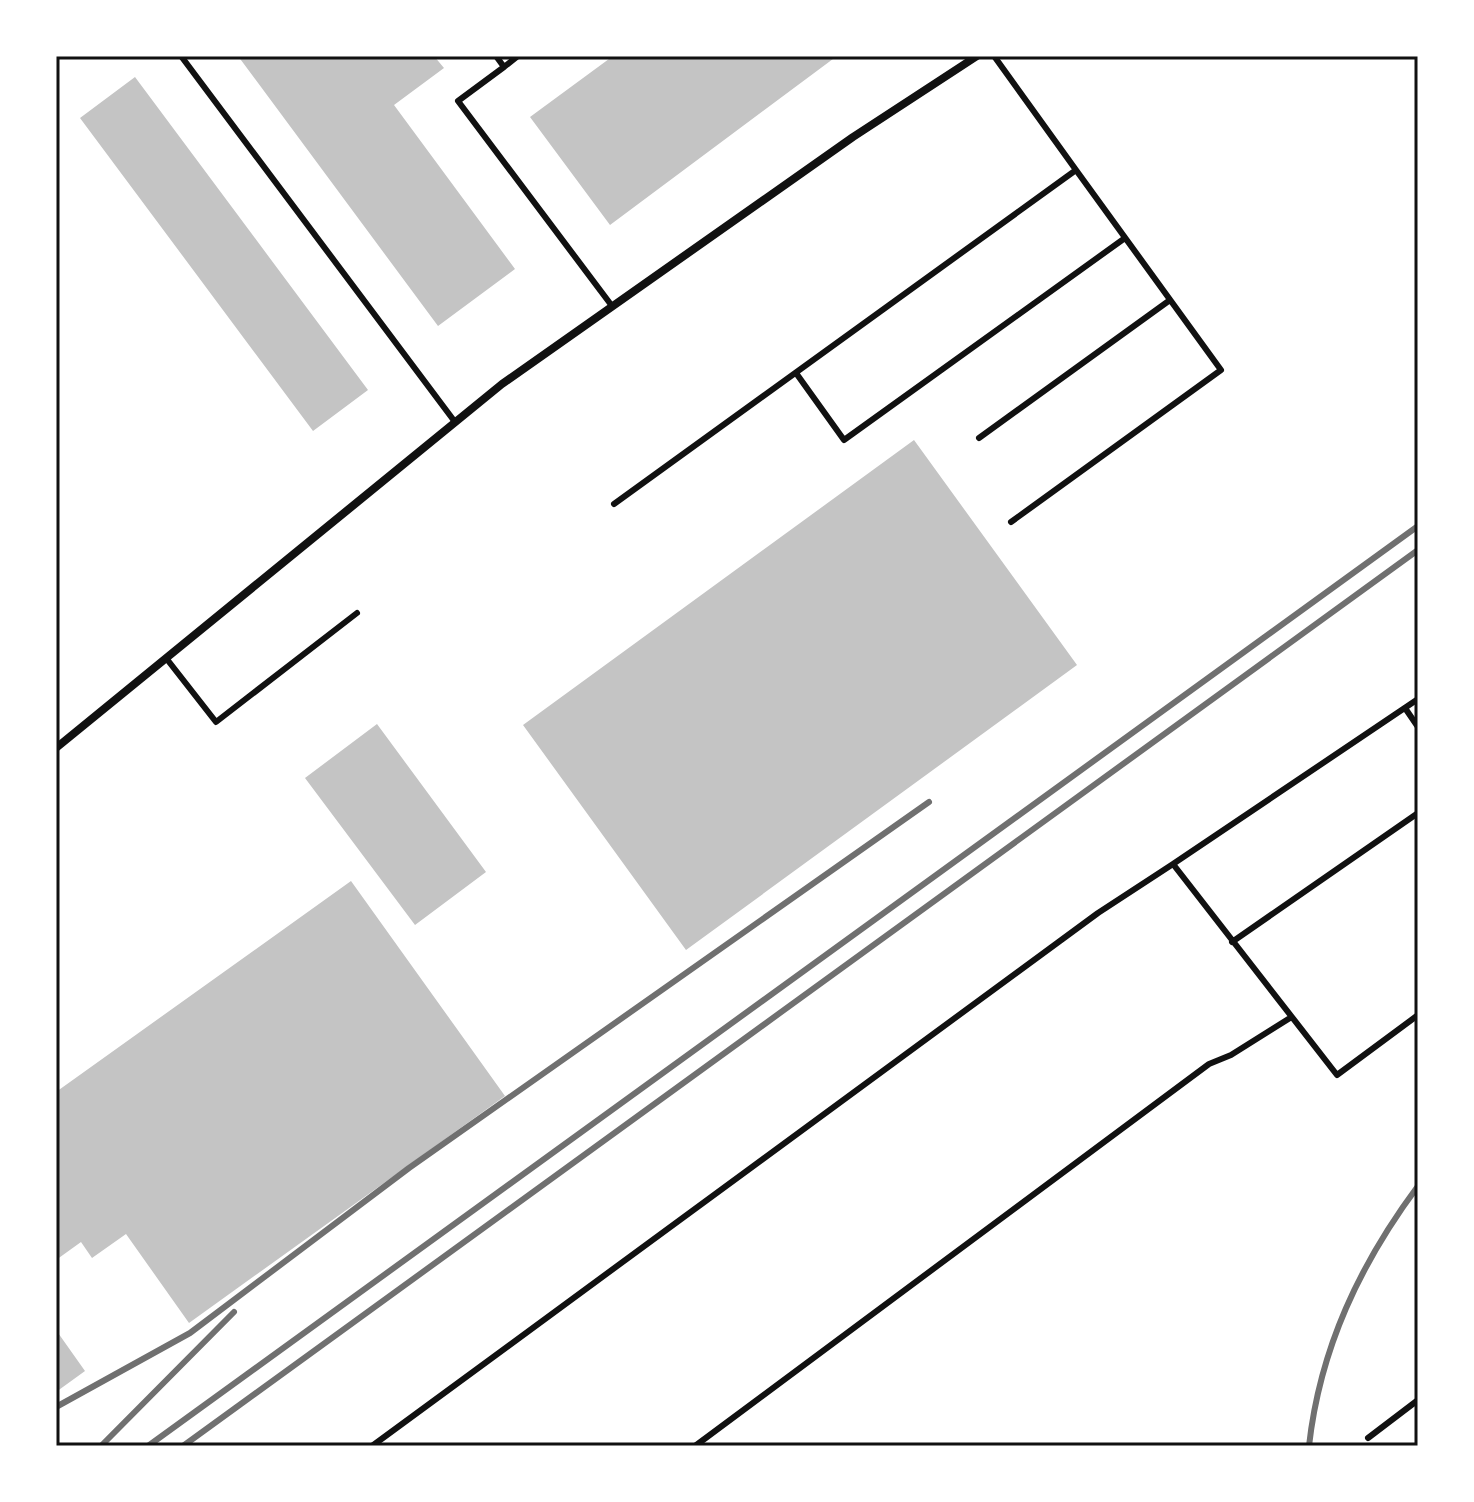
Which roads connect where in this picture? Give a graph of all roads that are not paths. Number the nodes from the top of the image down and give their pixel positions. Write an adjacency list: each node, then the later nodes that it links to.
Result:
1 (181, 56): 12 (lane)
2 (496, 56): 6 (lane)
3 (518, 56): 6 (lane)
4 (977, 56): 10 (street)
5 (994, 56): 7 (lane)
6 (504, 67): 10 (lane)
7 (1076, 170): 8 (lane); 11 (lane)
8 (1125, 238): 9 (lane); 11 (lane)
9 (1170, 300): 13 (lane); 15 (lane)
10 (612, 306): 12 (street)
11 (796, 373): 14 (lane)
12 (455, 422): 17 (street)
13 (979, 438)
14 (614, 504)
15 (1011, 522)
16 (357, 613): 17 (lane)
17 (166, 658): 21 (street)
18 (1418, 699): 19 (lane)
19 (1405, 708): 20 (lane); 23 (lane)
20 (1418, 727)
21 (56, 748)
22 (1418, 813): 24 (lane)
23 (1173, 864): 24 (lane); 29 (lane)
24 (1232, 942): 26 (lane)
25 (1418, 1015): 26 (lane)
26 (1290, 1018): 30 (lane)
27 (1418, 1400): 28 (lane)
28 (1368, 1438)
29 (372, 1446)
30 (695, 1446)

